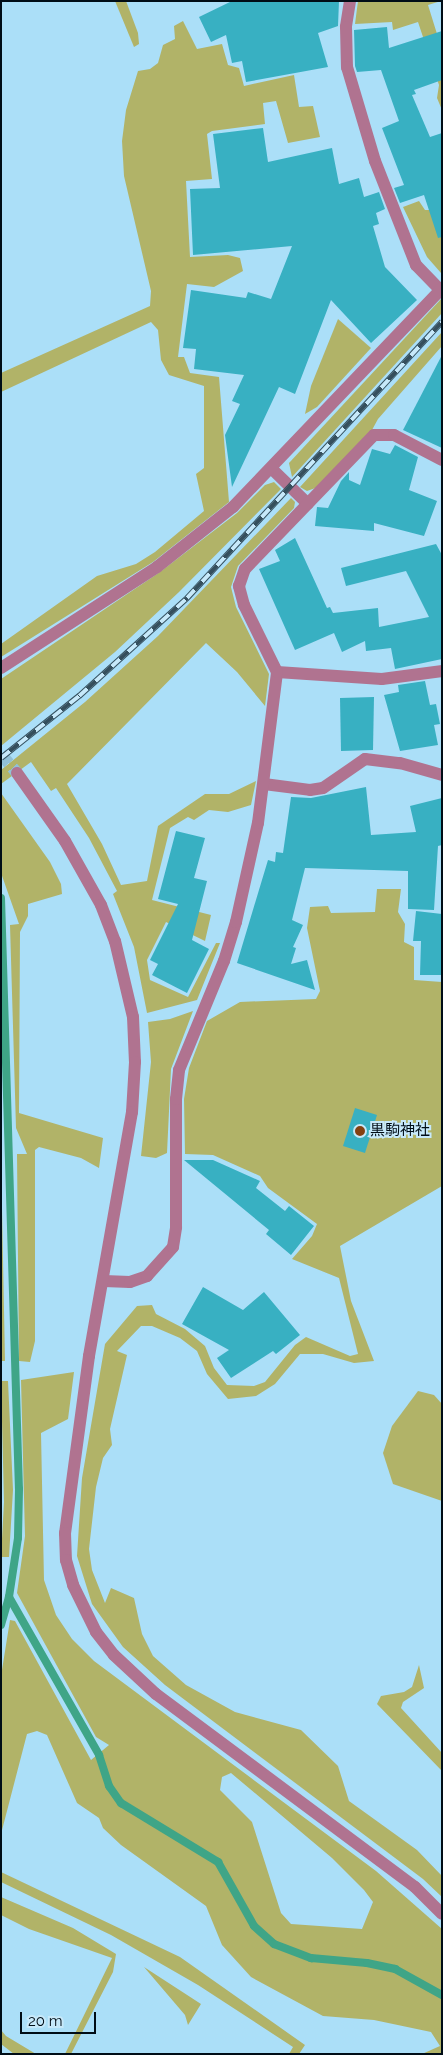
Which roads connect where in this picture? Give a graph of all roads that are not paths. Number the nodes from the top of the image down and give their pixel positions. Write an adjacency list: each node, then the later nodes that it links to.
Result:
1 (350, 1): 2 (street)
2 (441, 289): 4 (street)
3 (442, 460): 5 (street)
4 (272, 469): 5 (street); 6 (street)
5 (308, 504): 7 (street)
6 (1, 668)
7 (277, 672): 8 (street); 11 (street)
8 (442, 672)
9 (17, 773): 12 (street)
10 (442, 775): 11 (street)
11 (264, 784): 12 (street)
12 (104, 1280): 13 (street)
13 (442, 1914)

